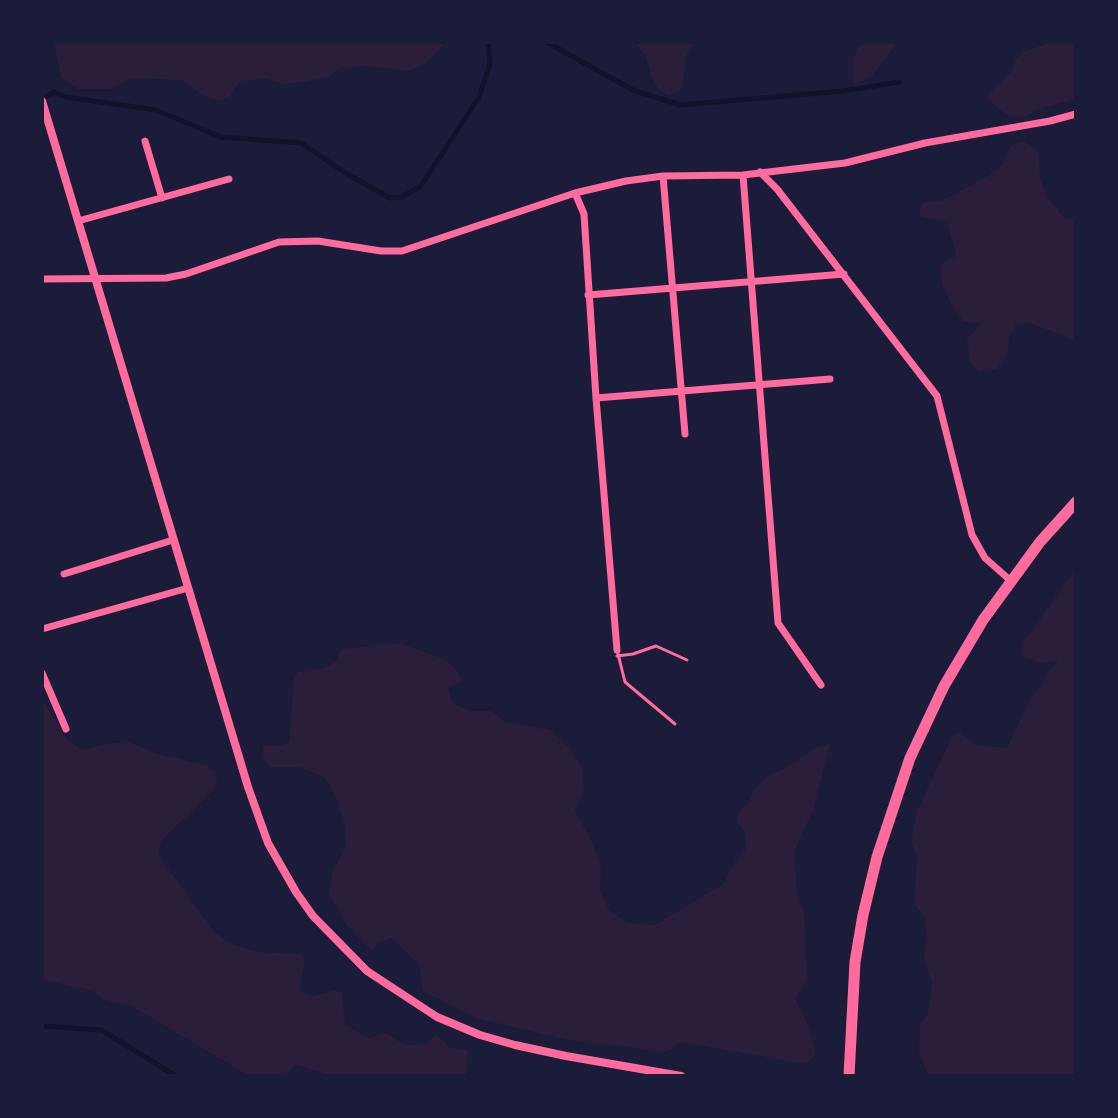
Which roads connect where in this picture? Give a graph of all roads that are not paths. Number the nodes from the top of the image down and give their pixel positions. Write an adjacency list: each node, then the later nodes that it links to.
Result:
1 (43, 103): 10 (street)
2 (1076, 114): 4 (street)
3 (145, 141): 9 (street)
4 (760, 172): 5 (street); 11 (street)
5 (743, 175): 6 (street); 14 (street)
6 (663, 176): 8 (street); 15 (street)
7 (229, 179): 9 (street)
8 (575, 193): 12 (street); 16 (street)
9 (162, 198): 10 (street)
10 (78, 221): 12 (street)
11 (844, 274): 14 (street); 25 (street)
12 (94, 277): 13 (street); 23 (street)
13 (42, 279)
14 (751, 282): 15 (street); 18 (street)
15 (672, 288): 16 (street); 19 (street)
16 (588, 295): 20 (street)
17 (830, 379): 18 (street)
18 (759, 384): 19 (street); 31 (street)
19 (680, 390): 20 (street); 21 (street)
20 (596, 398): 28 (street)
21 (685, 434)
22 (1076, 502): 25 (highway)
23 (173, 540): 24 (street); 26 (street)
24 (64, 574)
25 (1011, 581): 35 (highway)
26 (188, 588): 27 (street); 34 (street)
27 (42, 629)
28 (617, 653): 29 (lane); 32 (lane)
29 (687, 660)
30 (42, 673): 33 (street)
31 (821, 685)
32 (675, 724)
33 (66, 729)
34 (681, 1076)
35 (849, 1076)

